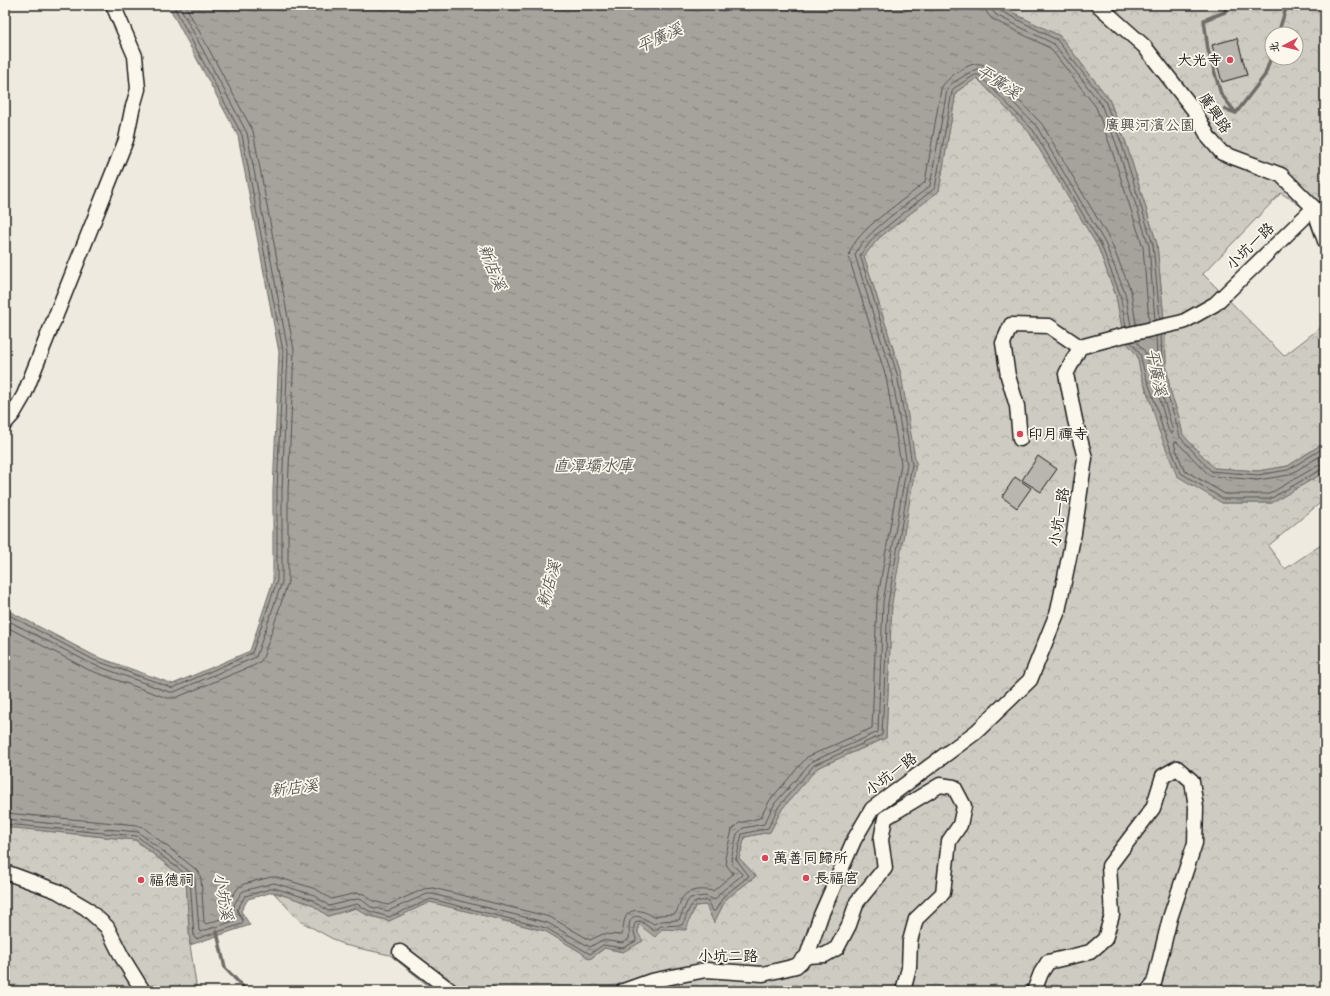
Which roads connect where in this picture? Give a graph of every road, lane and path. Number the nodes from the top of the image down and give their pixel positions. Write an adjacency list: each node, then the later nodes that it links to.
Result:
1 (113, 5): 6 (street)
2 (1098, 5): 3 (street, 廣興路)
3 (1314, 208): 4 (street, 廣興路); 5 (street, 小坑一路)
4 (1325, 241)
5 (1080, 347): 7 (street); 10 (street, 小坑一路)
6 (5, 423)
7 (1020, 439)
8 (5, 872): 11 (street)
9 (400, 952): 12 (street)
10 (807, 956): 13 (street, 小坑二路); 14 (street)
11 (143, 991)
12 (451, 991)
13 (624, 991)
14 (903, 991)
15 (1034, 991): 16 (street)
16 (1148, 991)

